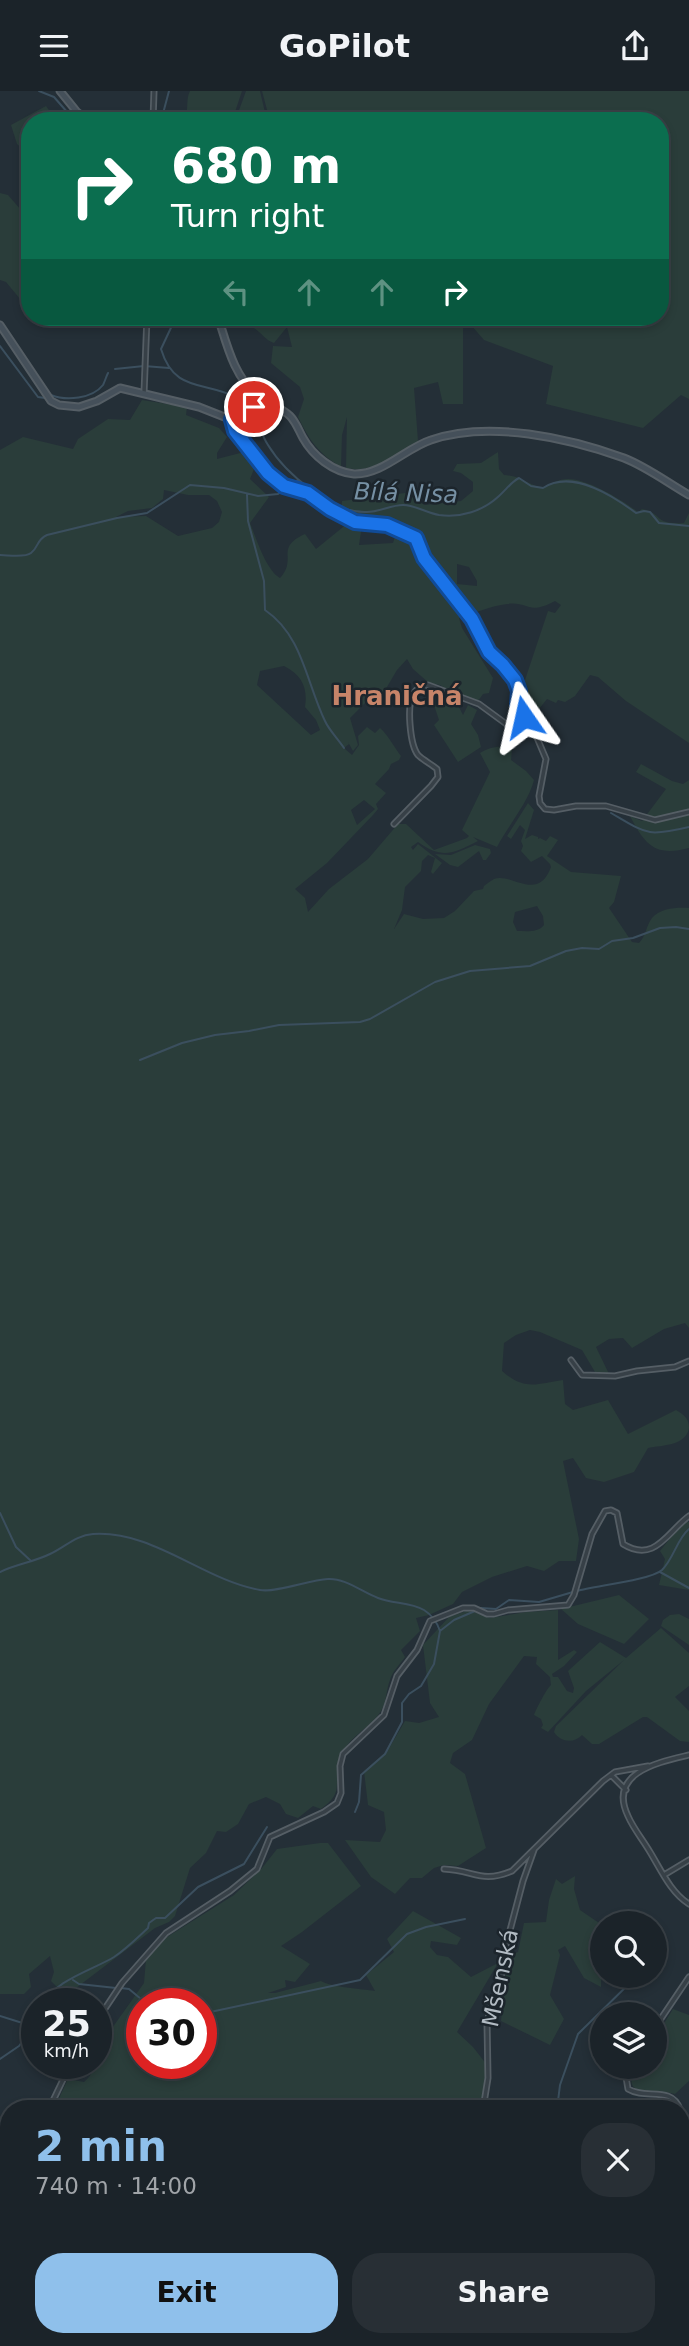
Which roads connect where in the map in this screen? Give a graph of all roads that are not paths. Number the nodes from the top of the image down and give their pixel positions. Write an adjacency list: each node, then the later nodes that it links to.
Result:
1 (60, 91): 3 (street)
2 (154, 91): 4 (street)
3 (77, 112)
4 (153, 112)
5 (0, 325): 8 (street)
6 (148, 326): 8 (street)
7 (221, 326): 9 (street)
8 (144, 393): 10 (street)
9 (262, 400): 10 (street); 11 (street)
10 (232, 420): 12 (street)
11 (689, 495)
12 (524, 717): 13 (street); 14 (street)
13 (521, 726): 14 (street); 16 (street)
14 (530, 729): 15 (street)
15 (689, 812)
16 (394, 824)
17 (571, 1360): 18 (street)
18 (689, 1361)
19 (689, 1516): 30 (street)
20 (689, 1755): 21 (street)
21 (648, 1766): 22 (street); 23 (street)
22 (611, 1775): 23 (street); 24 (street)
23 (626, 1790): 27 (street)
24 (534, 1850): 26 (street); 35 (street, Mšenská)
25 (689, 1860): 27 (street)
26 (444, 1869)
27 (664, 1875): 28 (street)
28 (689, 1904)
29 (689, 1977): 31 (street)
30 (112, 1998)
31 (667, 2010)
32 (63, 2079): 34 (street)
33 (626, 2079): 36 (street)
34 (53, 2100)
35 (484, 2100)
36 (675, 2100)

